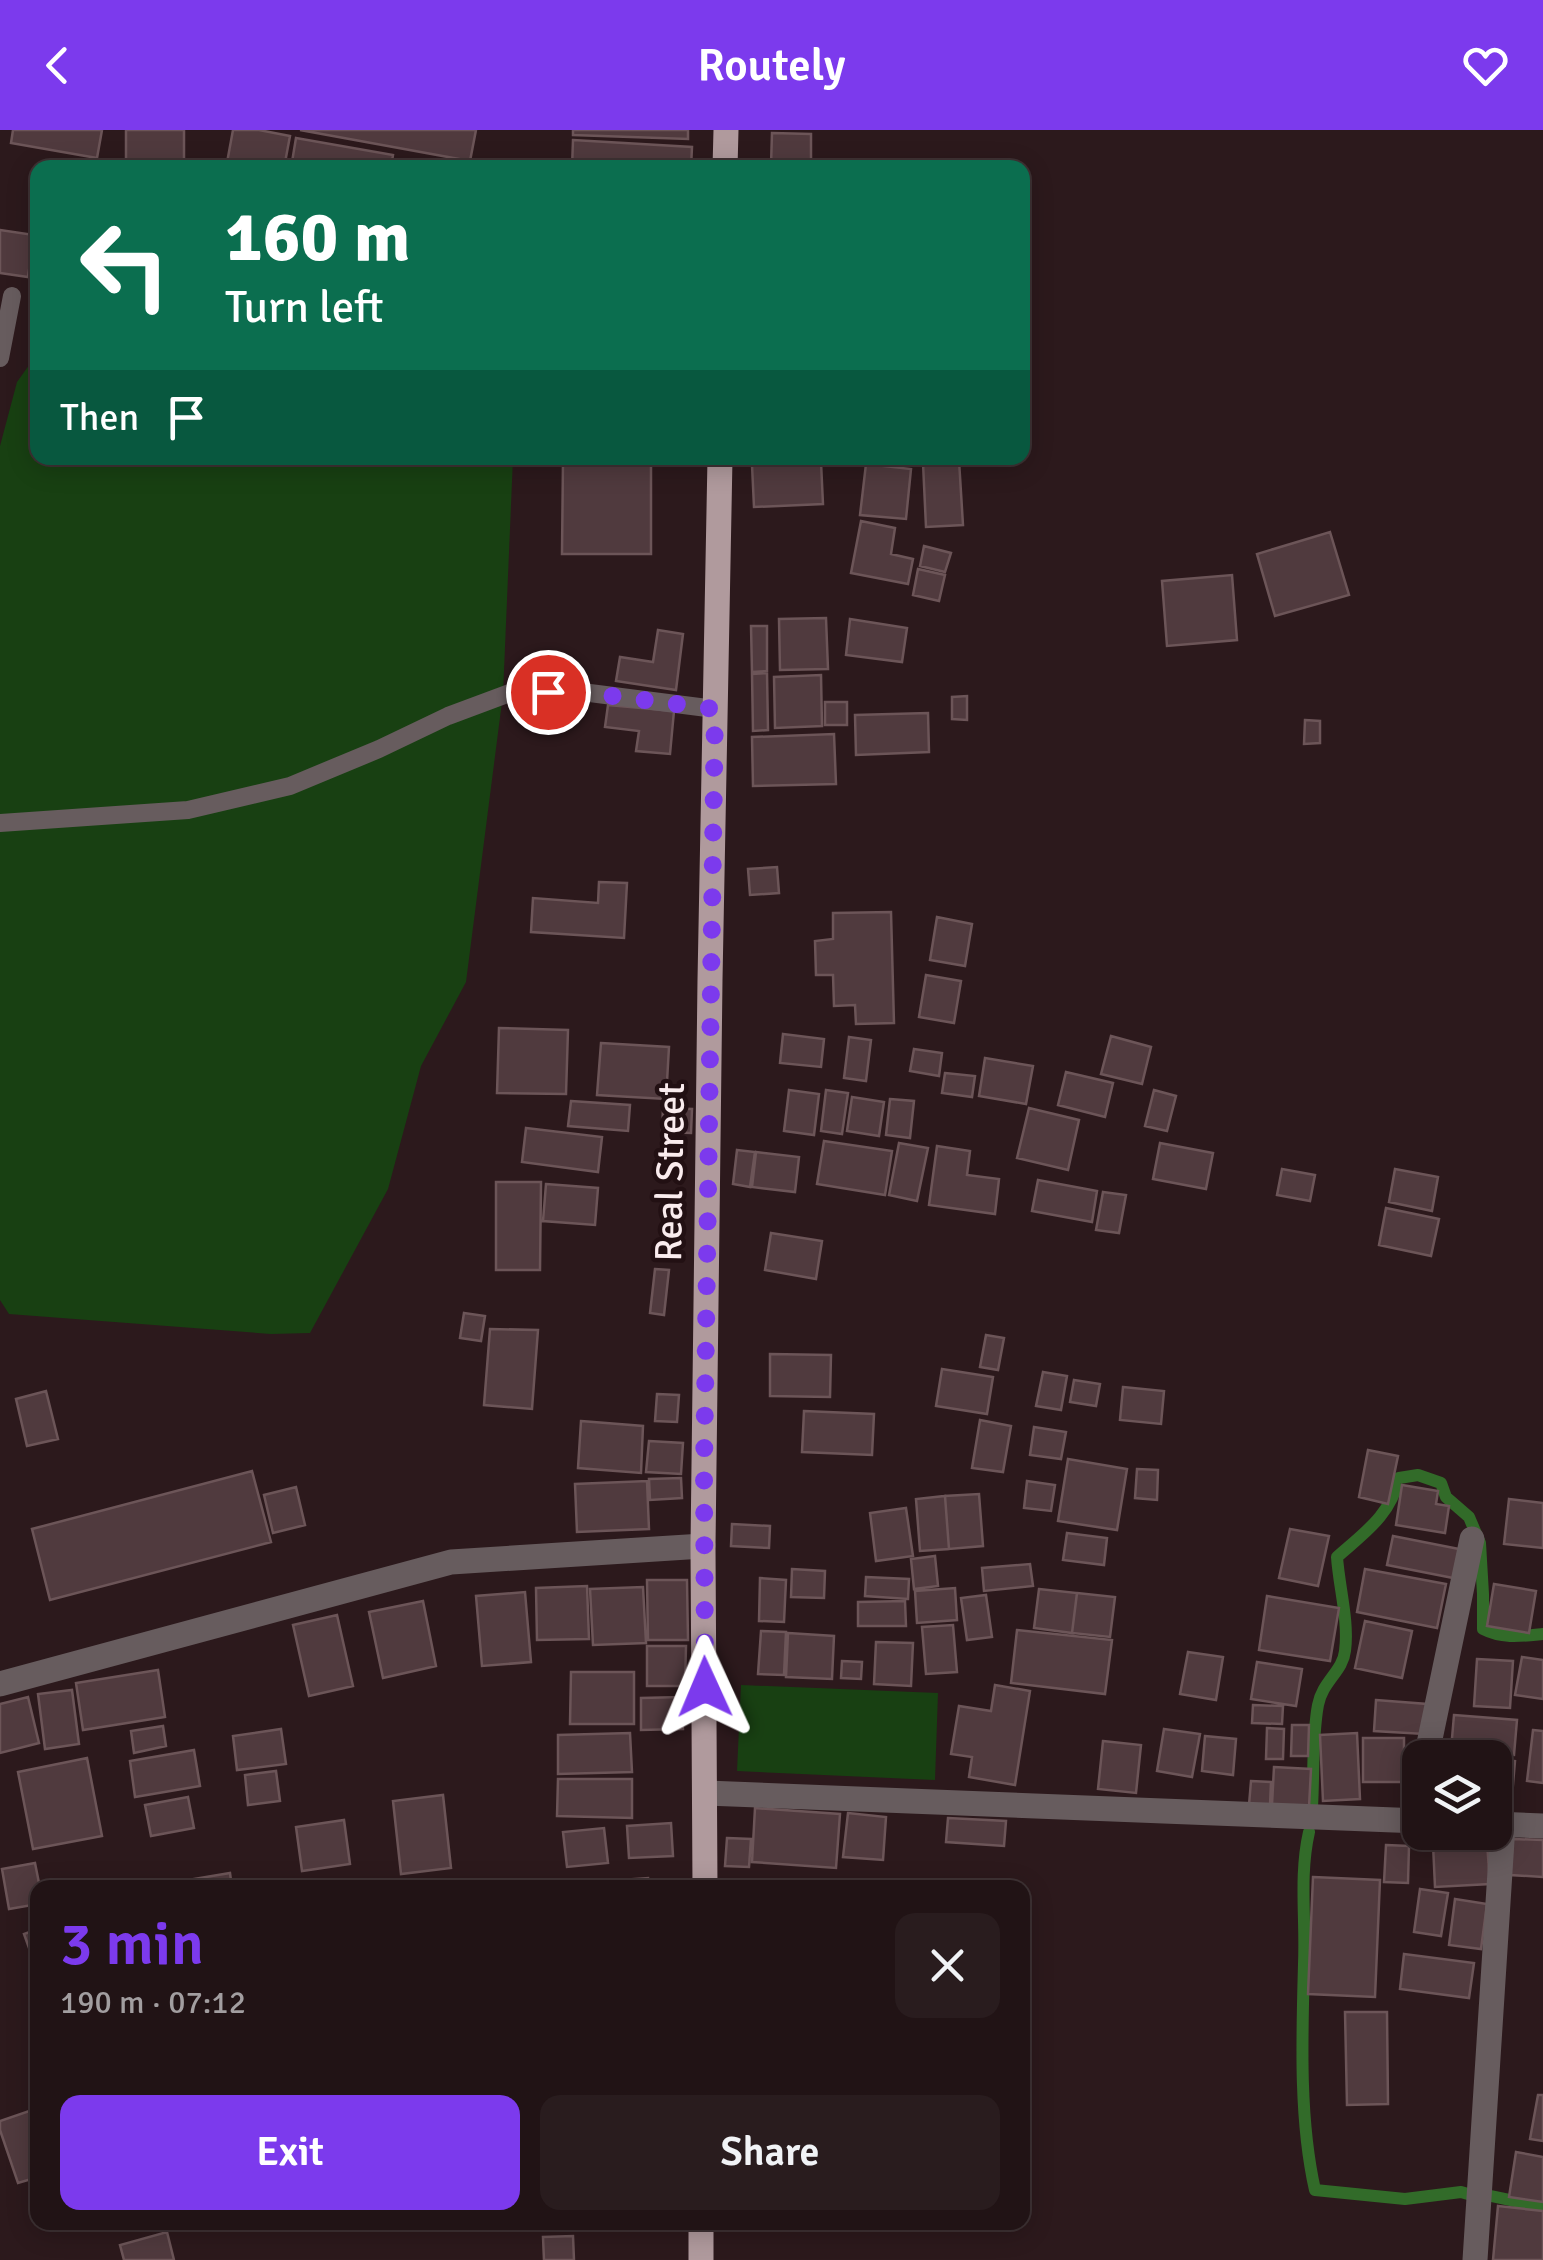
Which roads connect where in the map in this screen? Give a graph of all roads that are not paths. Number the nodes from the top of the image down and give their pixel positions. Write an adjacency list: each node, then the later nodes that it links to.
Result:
1 (726, 130): 2 (main road)
2 (725, 160)
3 (12, 296): 4 (lane)
4 (0, 358)
5 (720, 465): 6 (main road, Real Street)
6 (715, 709): 7 (lane); 9 (main road, Real Street)
7 (0, 823)
8 (1472, 1538): 11 (street)
9 (704, 1546): 10 (street); 12 (main road, Real Street)
10 (0, 1684)
11 (1430, 1740)
12 (706, 1793): 13 (street); 17 (main road, Real Street)
13 (1402, 1820)
14 (1512, 1825): 15 (street)
15 (1543, 1826)
16 (1498, 1850): 20 (street)
17 (705, 1880)
18 (701, 2230): 19 (main road)
19 (700, 2260)
20 (1475, 2260)

